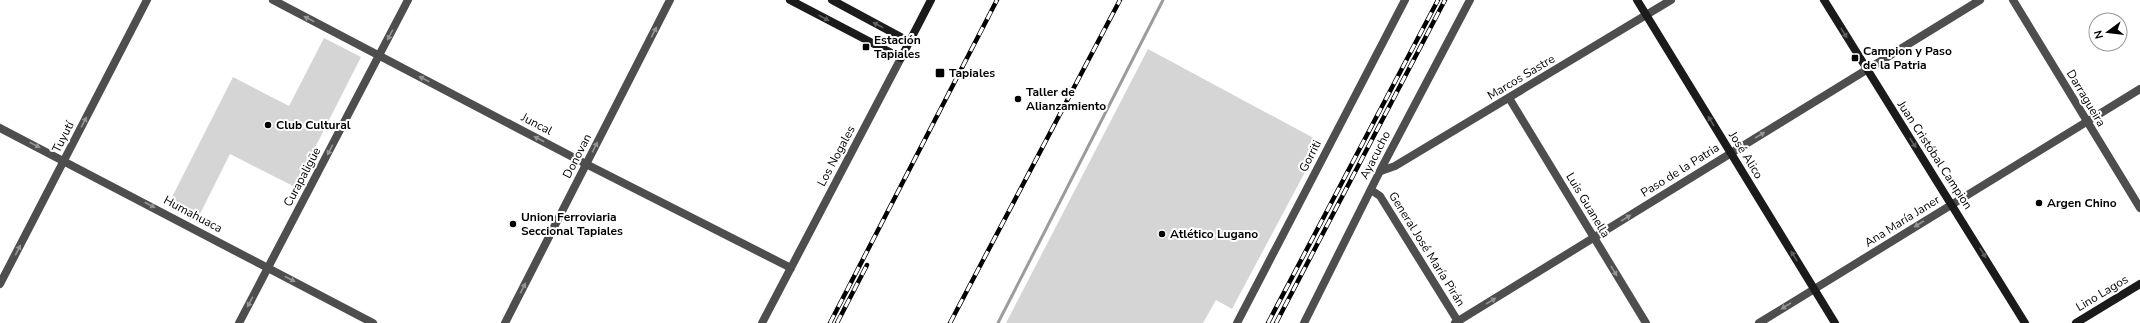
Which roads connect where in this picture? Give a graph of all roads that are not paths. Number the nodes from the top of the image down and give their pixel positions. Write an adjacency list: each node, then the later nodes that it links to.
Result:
1 (147, 0): 25 (street, Tuyutí, one-way to 1)
2 (273, 0): 17 (street, Juncal, one-way to 2)
3 (408, 0): 17 (street, Curapaligüe, one-way to 17)
4 (670, 0): 26 (street, Donovan, one-way to 4)
5 (790, 0): 18 (street, one-way to 18)
6 (832, 0): 16 (street, one-way to 6)
7 (931, 0): 16 (street, Los Nogales)
8 (1405, 0): 42 (street, Gorriti)
9 (1470, 0): 27 (street, Ayacucho)
10 (1638, 0): 15 (street, José Alico)
11 (1671, 0): 15 (street, Marcos Sastre)
12 (1824, 0): 19 (street, Juan Cristóbal Campion, one-way to 19)
13 (1980, 0): 19 (street, Paso de la Patria)
14 (2012, 0): 22 (street, Darragueira)
15 (1646, 14): 21 (street, Marcos Sastre); 24 (street, José Alico, one-way to 15)
16 (910, 42): 18 (street, Los Nogales)
17 (379, 55): 26 (street, Juncal, one-way to 17); 32 (street, Curapaligüe, one-way to 32)
18 (901, 58): 33 (street, Los Nogales)
19 (1867, 70): 24 (street, Paso de la Patria, one-way to 19); 29 (street, Juan Cristóbal Campion, one-way to 29)
20 (2140, 89): 22 (street, Ana María Janer)
21 (1509, 98): 27 (street, Marcos Sastre); 31 (street, Luis Guanella)
22 (2086, 121): 29 (street, Ana María Janer); 30 (street, Darragueira)
23 (0, 128): 25 (street, Humahuaca, one-way to 25)
24 (1731, 153): 31 (street, Paso de la Patria, one-way to 24); 36 (street, José Alico, one-way to 24)
25 (65, 160): 32 (street, Humahuaca, one-way to 32); 34 (street, Tuyutí, one-way to 25)
26 (586, 164): 33 (street, Juncal); 40 (street, Donovan, one-way to 26)
27 (1381, 171): 28 (street, Ayacucho)
28 (1371, 190): 37 (street, General José María Pirán); 43 (street, Ayacucho)
29 (1952, 204): 36 (street, Ana María Janer, one-way to 36); 47 (street, Juan Cristóbal Campion, one-way to 47)
30 (2140, 208)
31 (1594, 238): 37 (street, Paso de la Patria, one-way to 31); 44 (street, Luis Guanella, one-way to 44)
32 (268, 268): 38 (street, Curapaligüe, one-way to 38); 39 (street, Humahuaca, one-way to 39)
33 (790, 268): 41 (street, Los Nogales)
34 (0, 284)
35 (2140, 284): 48 (street, Lino Lagos)
36 (1814, 289): 45 (street, Ana María Janer, one-way to 45); 46 (street, José Alico)
37 (1457, 322)
38 (239, 323)
39 (374, 323)
40 (505, 323)
41 (762, 323)
42 (1237, 323)
43 (1304, 323)
44 (1646, 323)
45 (1759, 323)
46 (1835, 323)
47 (2025, 323)
48 (2076, 323)

